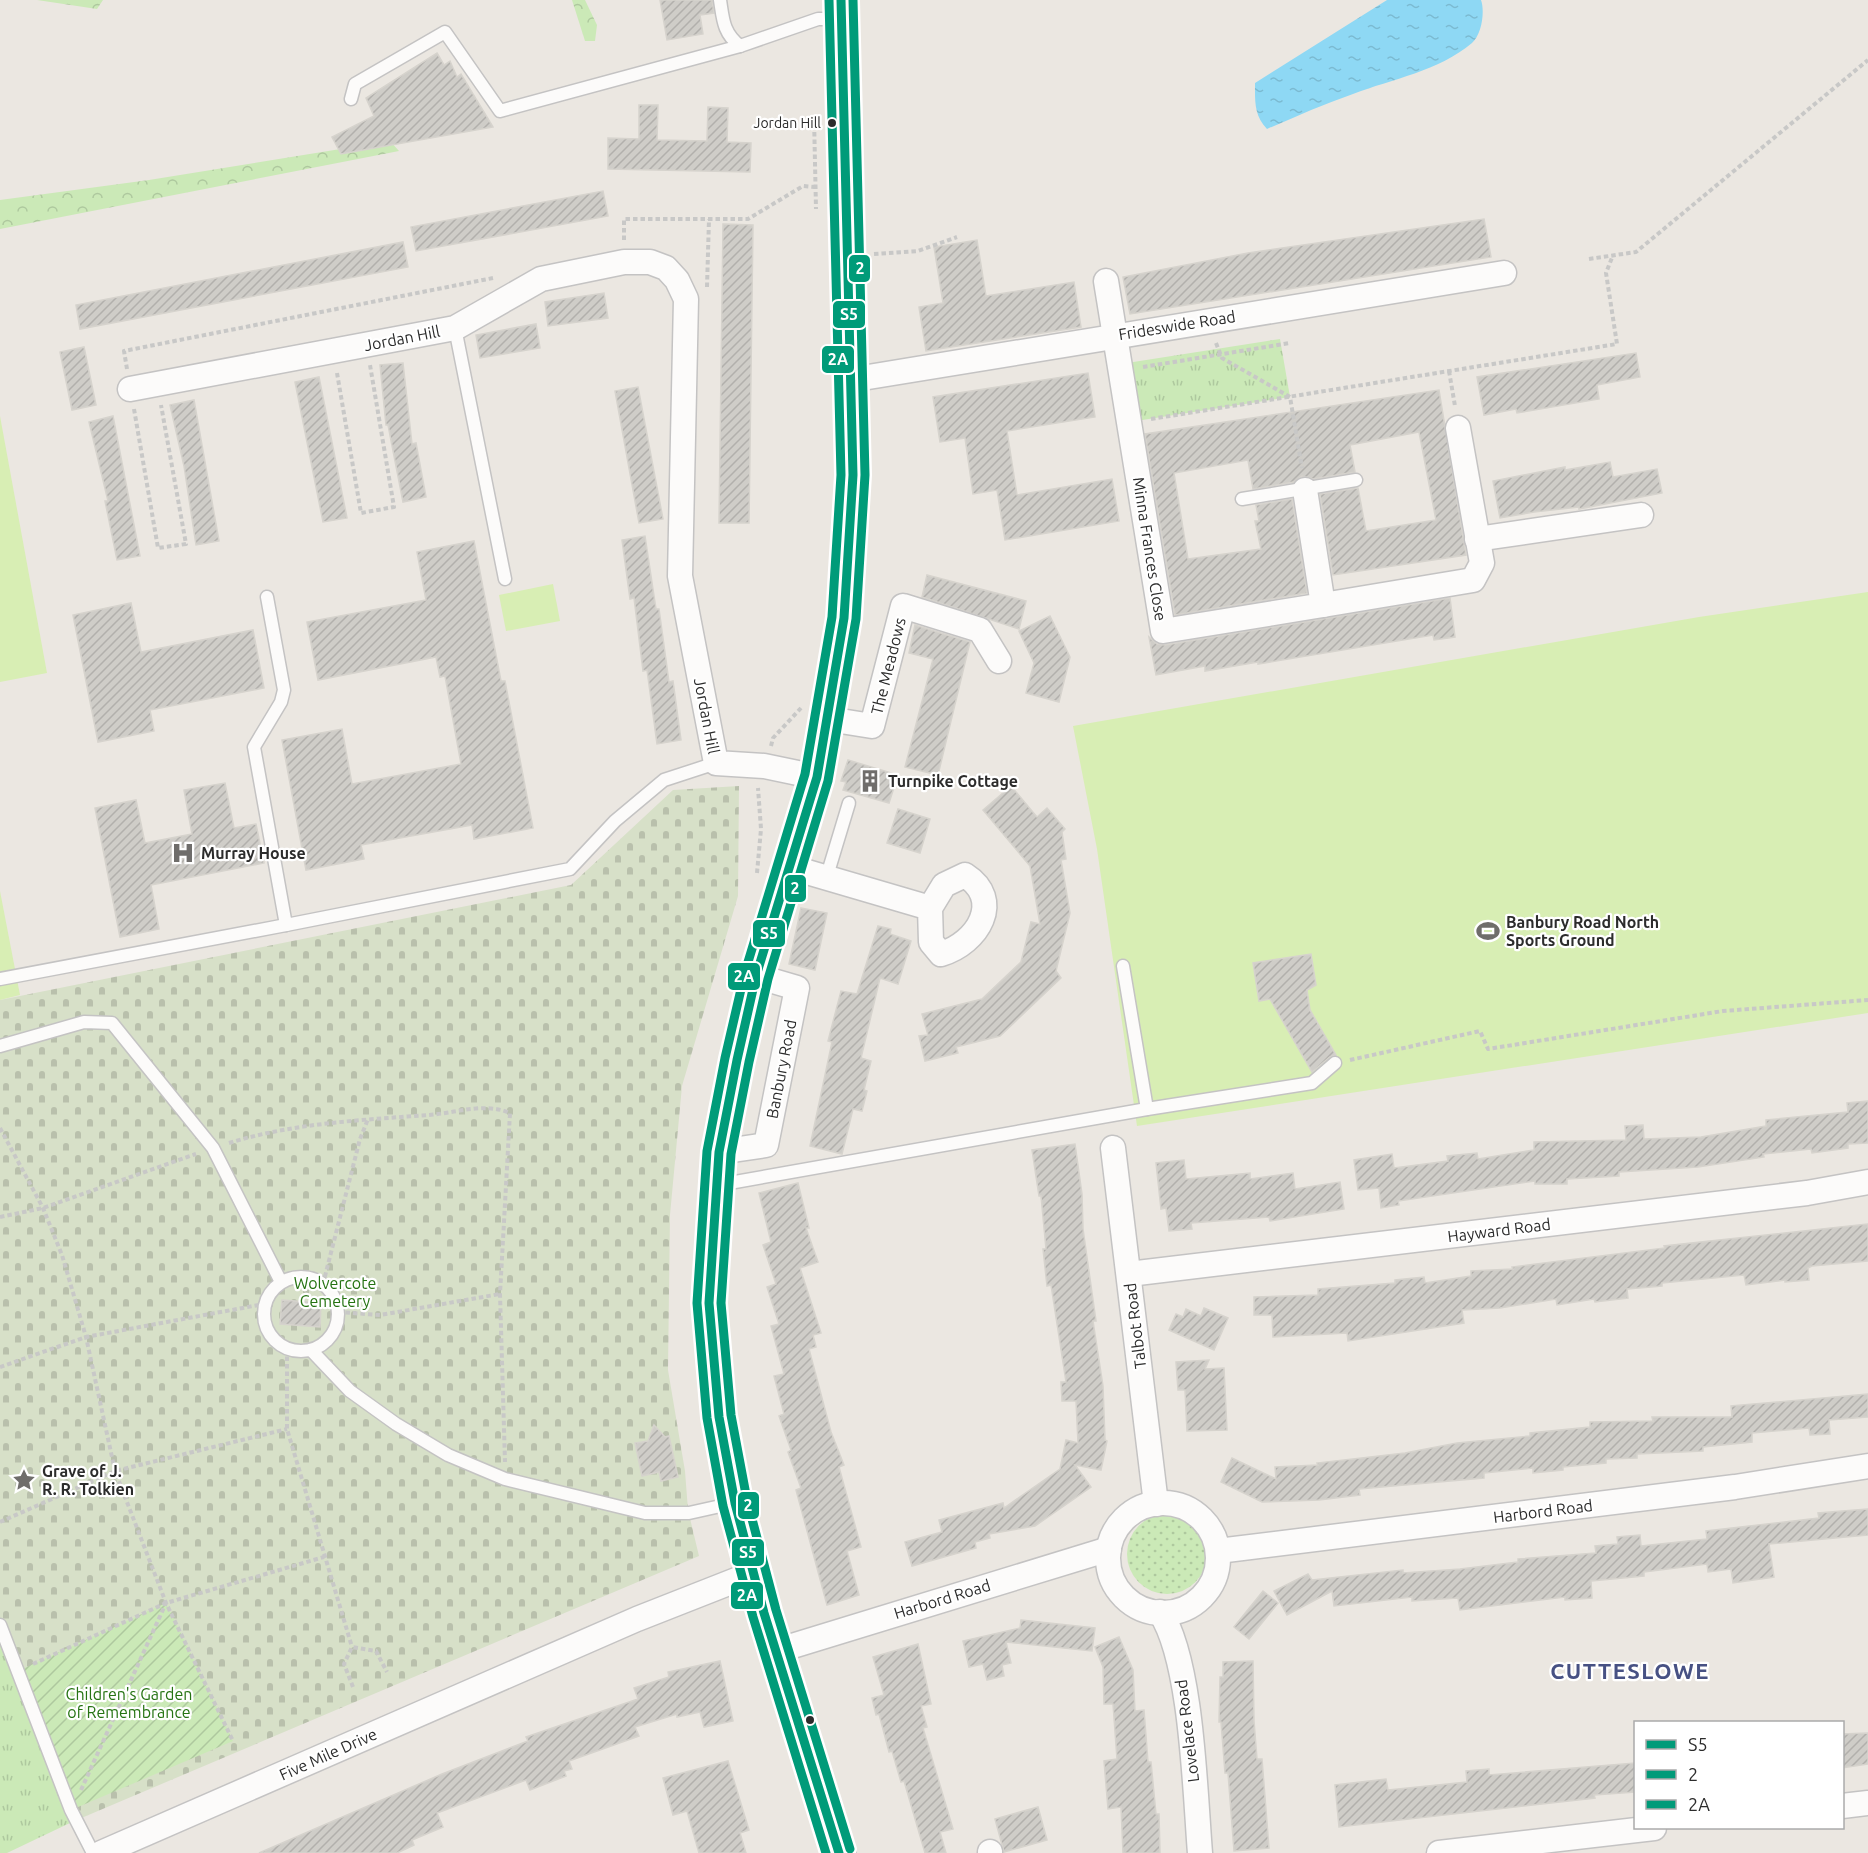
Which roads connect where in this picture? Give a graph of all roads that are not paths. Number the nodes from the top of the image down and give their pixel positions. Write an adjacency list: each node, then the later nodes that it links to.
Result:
1 (720, 0): 3 (lane)
2 (842, 10): 3 (lane); 9 (main road)
3 (740, 46): 4 (lane)
4 (351, 99)
5 (1504, 273): 8 (street, Frideswide Road)
6 (1106, 281): 8 (street, Minna Frances Close)
7 (454, 328): 10 (street, Jordan Hill); 17 (lane); 22 (street, Jordan Hill)
8 (1116, 336): 9 (street, Frideswide Road); 19 (street, Minna Frances Close)
9 (850, 380): 21 (main road)
10 (130, 389)
11 (1458, 428): 16 (street)
12 (1356, 480): 13 (lane)
13 (1305, 490): 14 (lane); 19 (street)
14 (1242, 499)
15 (1641, 515): 16 (street)
16 (1478, 539): 19 (street)
17 (505, 579)
18 (267, 597): 28 (lane)
19 (1323, 605)
20 (999, 661): 21 (street, The Meadows)
21 (818, 710): 23 (main road)
22 (716, 763): 23 (street, Jordan Hill); 28 (lane)
23 (817, 777): 25 (main road)
24 (849, 803): 26 (lane)
25 (790, 867): 26 (street); 30 (main road)
26 (826, 879): 27 (street)
27 (930, 908)
28 (285, 925): 31 (lane)
29 (1123, 966): 34 (lane)
30 (756, 976): 36 (main road); 36 (street, Banbury Road)
31 (0, 979)
32 (0, 1046): 40 (lane)
33 (1335, 1063): 34 (lane)
34 (1148, 1108): 38 (lane)
35 (1113, 1148): 39 (street, Talbot Road)
36 (719, 1152): 38 (main road)
37 (1868, 1182): 39 (street, Hayward Road)
38 (717, 1185): 43 (main road)
39 (1128, 1274): 44 (street, Talbot Road)
40 (281, 1282): 41 (lane); 41 (lane)
41 (311, 1350): 43 (lane)
42 (1868, 1466): 46 (street, Harbord Road)
43 (735, 1503): 47 (main road)
44 (1156, 1504): 45 (street); 46 (street)
45 (1109, 1549): 48 (street); 50 (street, Harbord Road)
46 (1218, 1551): 48 (street)
47 (754, 1573): 50 (main road); 55 (street, Five Mile Drive)
48 (1160, 1612): 57 (street, Lovelace Road)
49 (0, 1625): 54 (lane)
50 (776, 1651): 56 (main road)
51 (1868, 1803): 52 (street)
52 (1844, 1806)
53 (1637, 1829): 58 (street)
54 (93, 1853)
55 (101, 1853)
56 (838, 1853)
57 (1200, 1853)
58 (1439, 1853)

